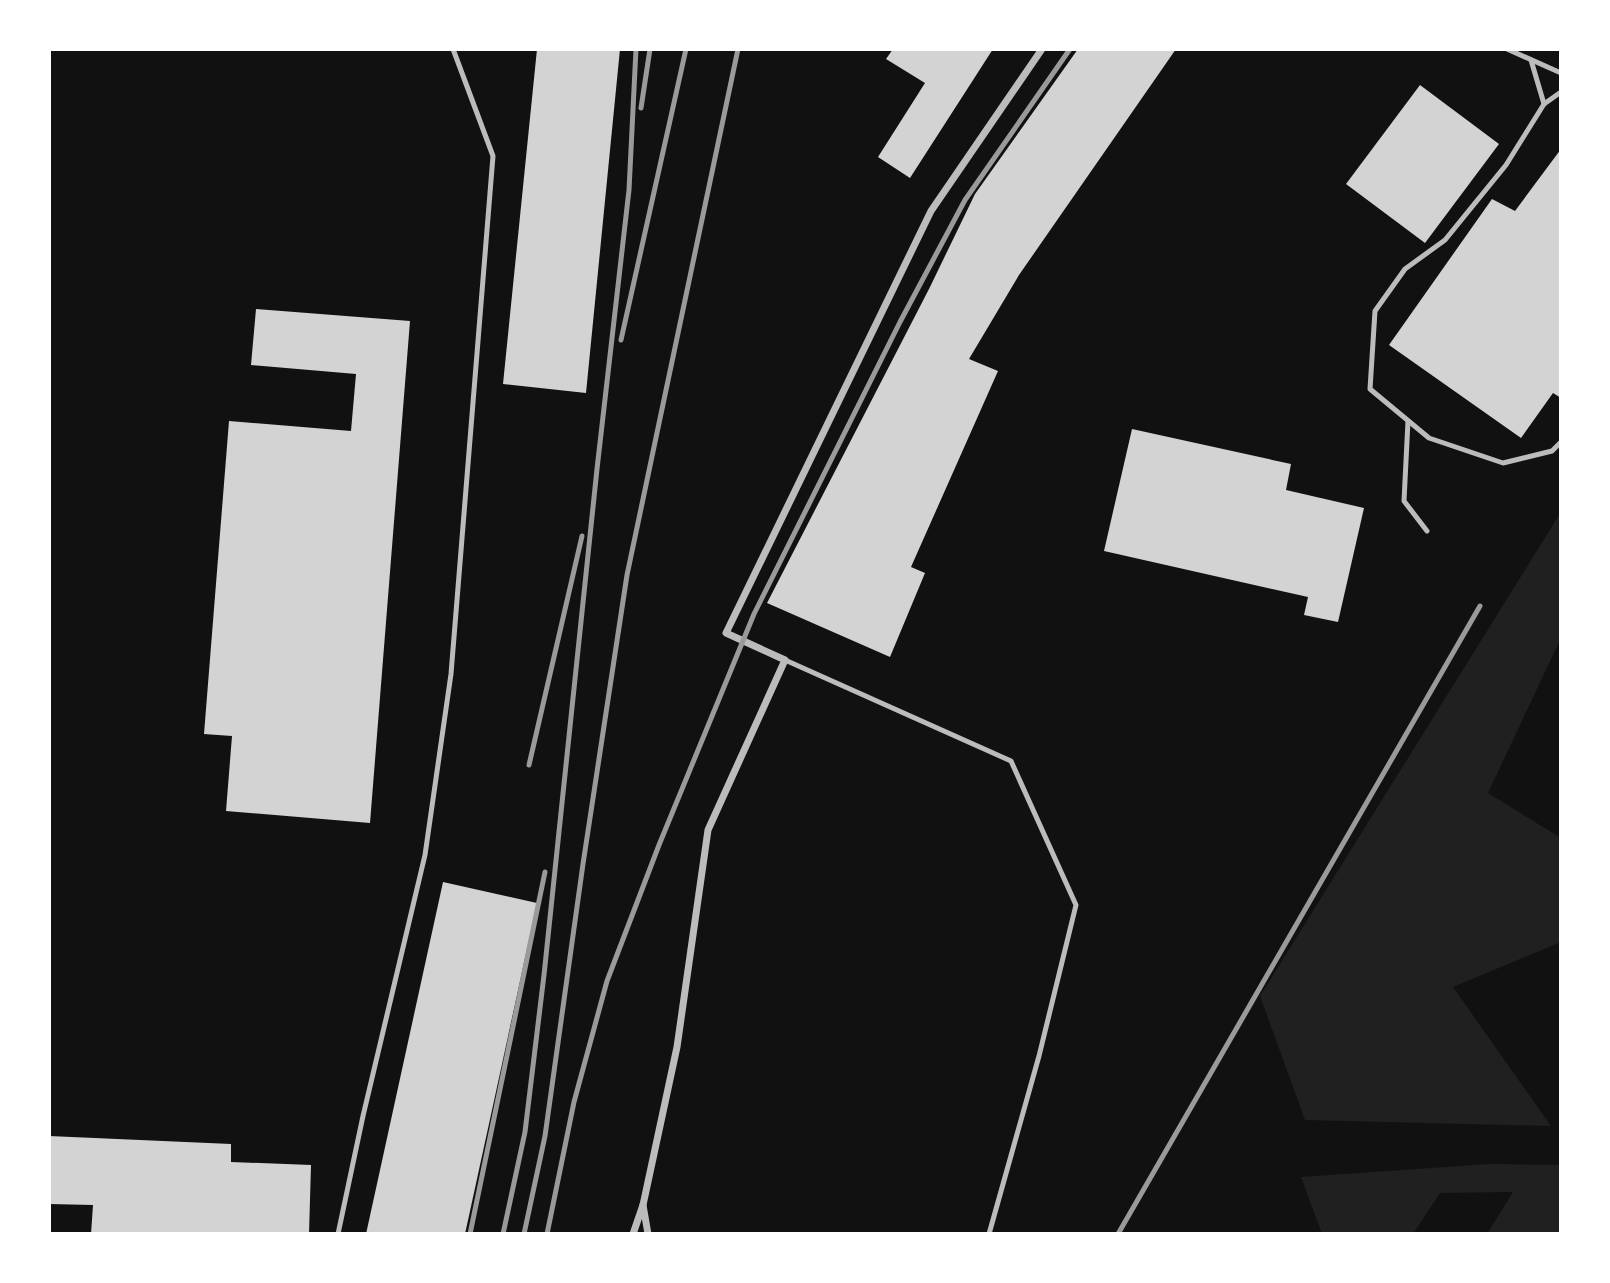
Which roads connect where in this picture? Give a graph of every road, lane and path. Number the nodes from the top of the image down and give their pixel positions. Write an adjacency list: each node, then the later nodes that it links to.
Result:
1 (453, 49): 13 (lane)
2 (1042, 49): 11 (street)
3 (1507, 49): 4 (lane)
4 (1531, 60): 5 (lane); 7 (lane)
5 (1561, 73)
6 (1561, 92): 7 (lane)
7 (1544, 104): 8 (lane)
8 (1408, 421): 9 (lane); 10 (lane)
9 (1561, 442)
10 (1427, 531)
11 (785, 660): 12 (street); 16 (lane)
12 (643, 1205): 14 (street); 15 (street)
13 (338, 1234)
14 (633, 1234)
15 (648, 1234)
16 (989, 1234)

